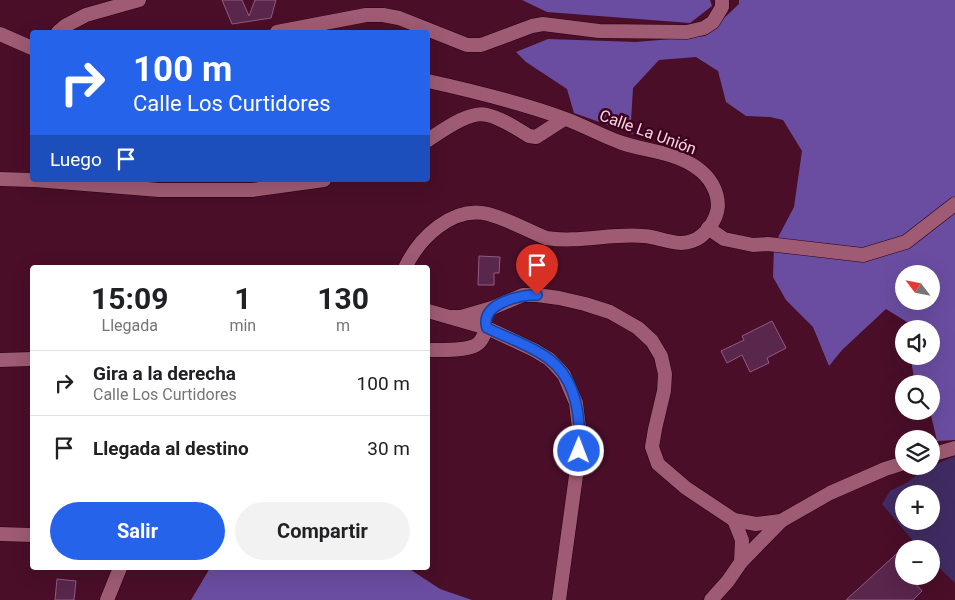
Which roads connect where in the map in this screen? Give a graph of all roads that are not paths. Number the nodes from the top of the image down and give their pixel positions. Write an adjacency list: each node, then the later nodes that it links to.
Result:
1 (139, 0): 3 (street)
2 (722, 0): 6 (street)
3 (60, 30)
4 (287, 30): 5 (street)
5 (429, 30)
6 (430, 30)
7 (0, 34): 8 (street)
8 (30, 47)
9 (430, 81): 10 (street, Calle La Unión)
10 (564, 119): 11 (street); 17 (street, Calle La Unión)
11 (430, 139)
12 (0, 178): 13 (street)
13 (30, 180)
14 (59, 182): 15 (street)
15 (310, 182)
16 (955, 204): 17 (street)
17 (708, 228): 18 (street, Calle La Unión)
18 (407, 265)
19 (492, 308): 21 (street); 22 (street); 29 (street)
20 (430, 312): 21 (street)
21 (450, 317): 22 (street)
22 (487, 328): 23 (street); 36 (street)
23 (430, 350)
24 (30, 358): 25 (street)
25 (0, 360)
26 (955, 448): 27 (street)
27 (940, 452)
28 (895, 466): 30 (street)
29 (734, 520): 30 (street); 33 (street)
30 (781, 521): 33 (street)
31 (0, 534): 32 (street)
32 (30, 535)
33 (741, 562): 37 (street)
34 (119, 570): 35 (street)
35 (107, 600)
36 (559, 600)
37 (711, 600)

